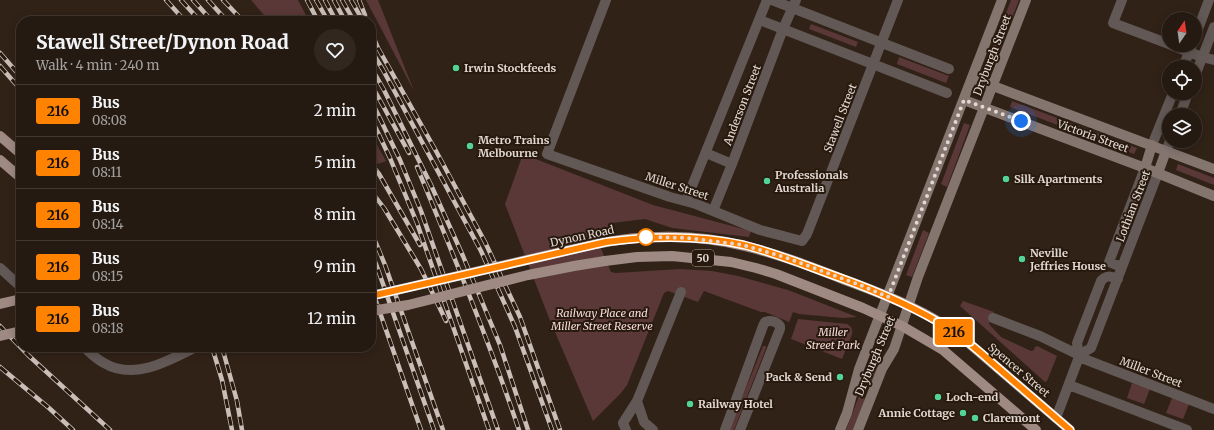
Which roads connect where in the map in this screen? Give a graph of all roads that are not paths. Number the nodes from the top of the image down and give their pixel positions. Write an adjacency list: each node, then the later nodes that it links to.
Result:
1 (606, 0): 41 (street, Miller Street)
2 (767, 0): 11 (street, Anderson Street)
3 (772, 0): 9 (street)
4 (898, 0): 14 (street, Stawell Street)
5 (1002, 0): 22 (main road, Dryburgh Street)
6 (1026, 0): 23 (main road, Dryburgh Street)
7 (1122, 0): 15 (street)
8 (1209, 0): 10 (street)
9 (794, 4): 13 (street, Anderson Street); 14 (street)
10 (1202, 18)
11 (760, 20): 13 (street); 33 (street, Anderson Street)
12 (1214, 27): 17 (street)
13 (783, 30): 20 (street); 35 (street, Anderson Street)
14 (882, 42): 20 (street, Stawell Street); 21 (street)
15 (1162, 42)
16 (1195, 52): 17 (street)
17 (1202, 57): 18 (street); 19 (street)
18 (1201, 60)
19 (1214, 60)
20 (873, 65): 24 (street); 43 (street, Stawell Street)
21 (949, 69)
22 (972, 78): 23 (main road, Victoria Street); 25 (main road, Dryburgh Street)
23 (993, 86): 27 (main road, Dryburgh Street); 29 (main road, Victoria Street)
24 (947, 93)
25 (964, 100): 27 (main road, Victoria Street); 50 (main road, Dryburgh Street)
26 (1170, 100): 29 (street, Lothian Street)
27 (984, 108): 36 (main road, Victoria Street); 53 (main road, Dryburgh Street)
28 (0, 136): 31 (main road)
29 (1152, 145): 32 (main road, Victoria Street); 36 (main road, Lothian Street)
30 (1167, 148): 32 (street, Lothian Street)
31 (16, 150)
32 (1166, 151): 37 (main road, Victoria Street); 38 (main road, Lothian Street)
33 (706, 153): 35 (street); 41 (street, Anderson Street)
34 (0, 160): 39 (main road)
35 (732, 164): 42 (street, Anderson Street)
36 (1145, 168): 38 (main road, Victoria Street); 44 (street, Lothian Street)
37 (1214, 170)
38 (1158, 173): 40 (main road, Victoria Street); 44 (street, Lothian Street)
39 (16, 174)
40 (1214, 196)
41 (686, 201): 42 (street, Miller Street)
42 (713, 211): 43 (street, Miller Street)
43 (799, 240)
44 (1122, 267): 46 (street, Lothian Street)
45 (0, 268): 47 (street)
46 (1118, 279): 62 (street, Lothian Street); 62 (street, Lothian Street)
47 (16, 282)
48 (681, 292): 66 (street)
49 (376, 295): 50 (main road, Dynon Road / 50, bridge)
50 (888, 297): 53 (main road, Spencer Street / 50); 55 (main road, Dryburgh Street)
51 (16, 301): 52 (main road)
52 (0, 304)
53 (909, 306): 57 (main road, Dryburgh Street); 68 (main road, Spencer Street / 50)
54 (376, 311): 55 (main road, 50, bridge)
55 (880, 316): 57 (main road, 50); 63 (main road, Dryburgh Street)
56 (993, 318): 62 (street, Miller Street)
57 (902, 326): 65 (main road, Dryburgh Street); 75 (main road, 50)
58 (16, 332): 59 (main road, bridge)
59 (0, 336)
60 (89, 352): 61 (street)
61 (185, 352)
62 (1079, 356): 64 (street, Lothian Street); 67 (street, Miller Street)
63 (855, 384): 65 (main road); 73 (main road, Dryburgh Street)
64 (1069, 385): 68 (street, Lothian Street); 77 (street)
65 (873, 391): 74 (main road, Dryburgh Street)
66 (636, 401): 69 (street); 70 (street)
67 (1214, 409)
68 (1056, 418): 76 (main road, Spencer Street / 50)
69 (624, 426)
70 (653, 430)
71 (724, 430): 72 (street)
72 (740, 430)
73 (840, 430)
74 (858, 430)
75 (1036, 430)
76 (1070, 430)
77 (1187, 430)

